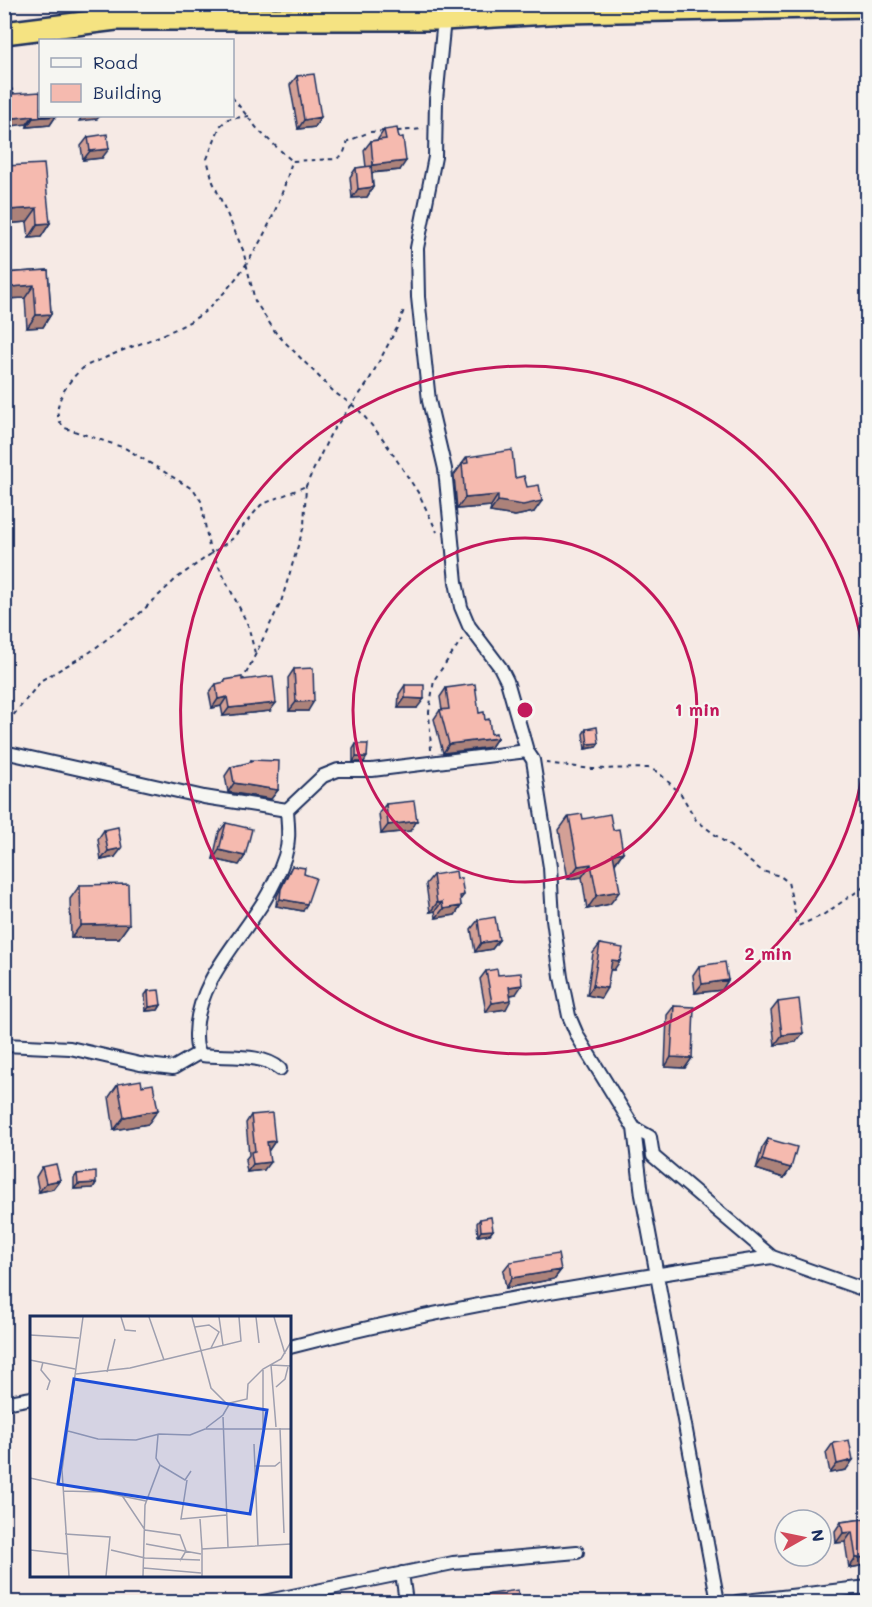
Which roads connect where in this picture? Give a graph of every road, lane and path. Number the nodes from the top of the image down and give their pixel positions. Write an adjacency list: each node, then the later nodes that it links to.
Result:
1 (857, 5): 2 (highway)
2 (444, 19): 3 (highway); 6 (street)
3 (4, 33)
4 (234, 99): 5 (path)
5 (249, 116): 7 (path); 8 (path)
6 (435, 132): 7 (path); 14 (street)
7 (292, 161): 8 (path)
8 (247, 264): 10 (path); 13 (path)
9 (405, 305): 10 (path)
10 (351, 405): 11 (path); 12 (path)
11 (306, 486): 13 (path); 15 (path)
12 (439, 538)
13 (213, 555): 15 (path); 17 (path)
14 (466, 619): 19 (street); 20 (path)
15 (255, 653): 16 (path)
16 (241, 685)
17 (4, 730)
18 (4, 752): 21 (street)
19 (530, 755): 20 (street); 22 (path); 26 (street)
20 (433, 760): 21 (street)
21 (287, 810): 24 (street)
22 (867, 884)
23 (4, 1045): 24 (street)
24 (199, 1053): 25 (street)
25 (280, 1069)
26 (634, 1128): 27 (street); 28 (street)
27 (772, 1257): 28 (street); 29 (street)
28 (658, 1275): 30 (street); 38 (street)
29 (866, 1287)
30 (291, 1347)
31 (30, 1398): 32 (street)
32 (4, 1403)
33 (577, 1552): 34 (street)
34 (402, 1573): 36 (street); 37 (street)
35 (867, 1587): 40 (street)
36 (263, 1602)
37 (406, 1602)
38 (718, 1602)
39 (737, 1602): 40 (street)
40 (759, 1602)

